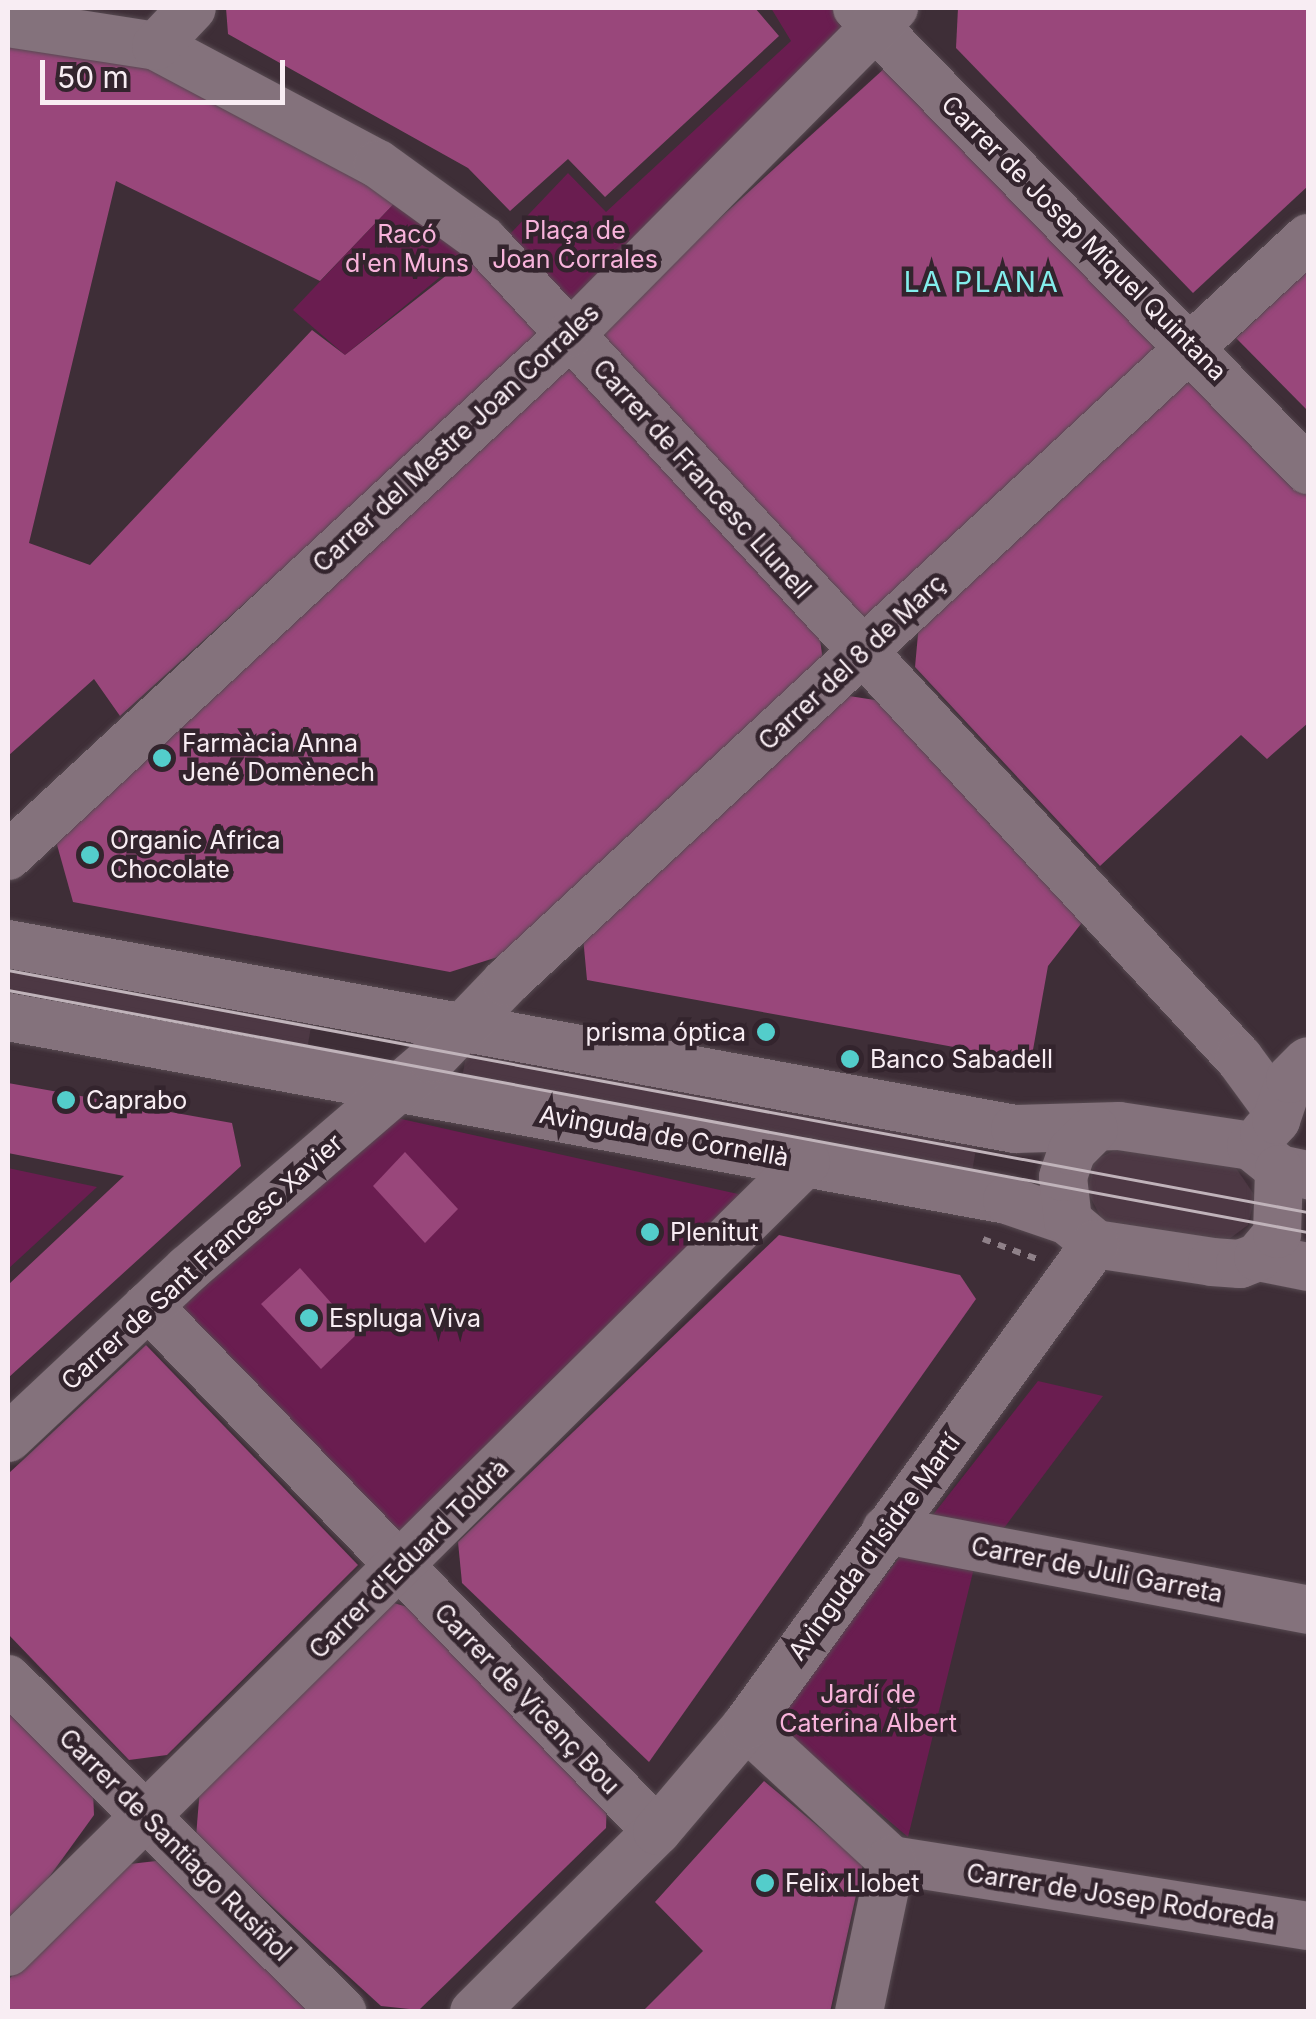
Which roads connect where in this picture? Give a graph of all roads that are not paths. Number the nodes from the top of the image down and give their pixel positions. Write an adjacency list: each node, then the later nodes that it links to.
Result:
1 (192, 8): 5 (street)
2 (875, 13): 7 (street, Carrer del Mestre Joan Corrales); 8 (street, Carrer de Josep Miquel Quintana)
3 (90, 19): 4 (street, Carrer de Francesc Llunell); 5 (street, Carrer de Francesc Llunell)
4 (8, 23)
5 (156, 46): 7 (street, Carrer de Francesc Llunell)
6 (1308, 238): 8 (street, Carrer del 8 de Març)
7 (572, 333): 10 (street, Carrer de Francesc Llunell); 11 (street, Carrer del Mestre Joan Corrales)
8 (1193, 346): 9 (street, Carrer de Josep Miquel Quintana); 10 (street, Carrer del 8 de Març)
9 (1308, 470)
10 (862, 655): 14 (street, Carrer del 8 de Març); 18 (street, Carrer de Francesc Llunell)
11 (15, 835)
12 (8, 944): 14 (street)
13 (8, 1017): 16 (street, Avinguda de Cornellà)
14 (463, 1026): 16 (street, Carrer del 8 de Març); 17 (street)
15 (1308, 1061): 18 (street)
16 (398, 1088): 19 (street, Avinguda de Cornellà); 23 (street, Carrer de Sant Francesc Xavier)
17 (1094, 1129): 18 (street); 20 (street)
18 (1279, 1150): 21 (street)
19 (806, 1162): 20 (street, Avinguda de Cornellà); 26 (street, Carrer d'Eduard Toldrà)
20 (1082, 1233): 21 (street, Avinguda de Cornellà); 25 (street, Avinguda d'Isidre Martí)
21 (1258, 1257): 22 (street, Avinguda de Cornellà)
22 (1308, 1267)
23 (148, 1306): 24 (street, Carrer de Sant Francesc Xavier); 26 (street, Carrer de Vicenç Bou)
24 (8, 1438)
25 (886, 1530): 27 (street, Carrer de Juli Garreta); 29 (street, Avinguda d'Isidre Martí)
26 (400, 1569): 30 (street, Carrer d'Eduard Toldrà); 31 (street, Carrer de Vicenç Bou)
27 (1308, 1610)
28 (8, 1679): 30 (street, Carrer de Santiago Rusiñol)
29 (746, 1726): 31 (street, Avinguda d'Isidre Martí); 32 (street)
30 (146, 1818): 34 (street, Carrer d'Eduard Toldrà); 35 (street, Carrer de Santiago Rusiñol)
31 (657, 1831): 36 (street, Avinguda d'Isidre Martí)
32 (890, 1860): 33 (street, Carrer de Josep Rodoreda); 37 (street)
33 (1308, 1926)
34 (8, 1952)
35 (342, 2012)
36 (474, 2012)
37 (859, 2012)

